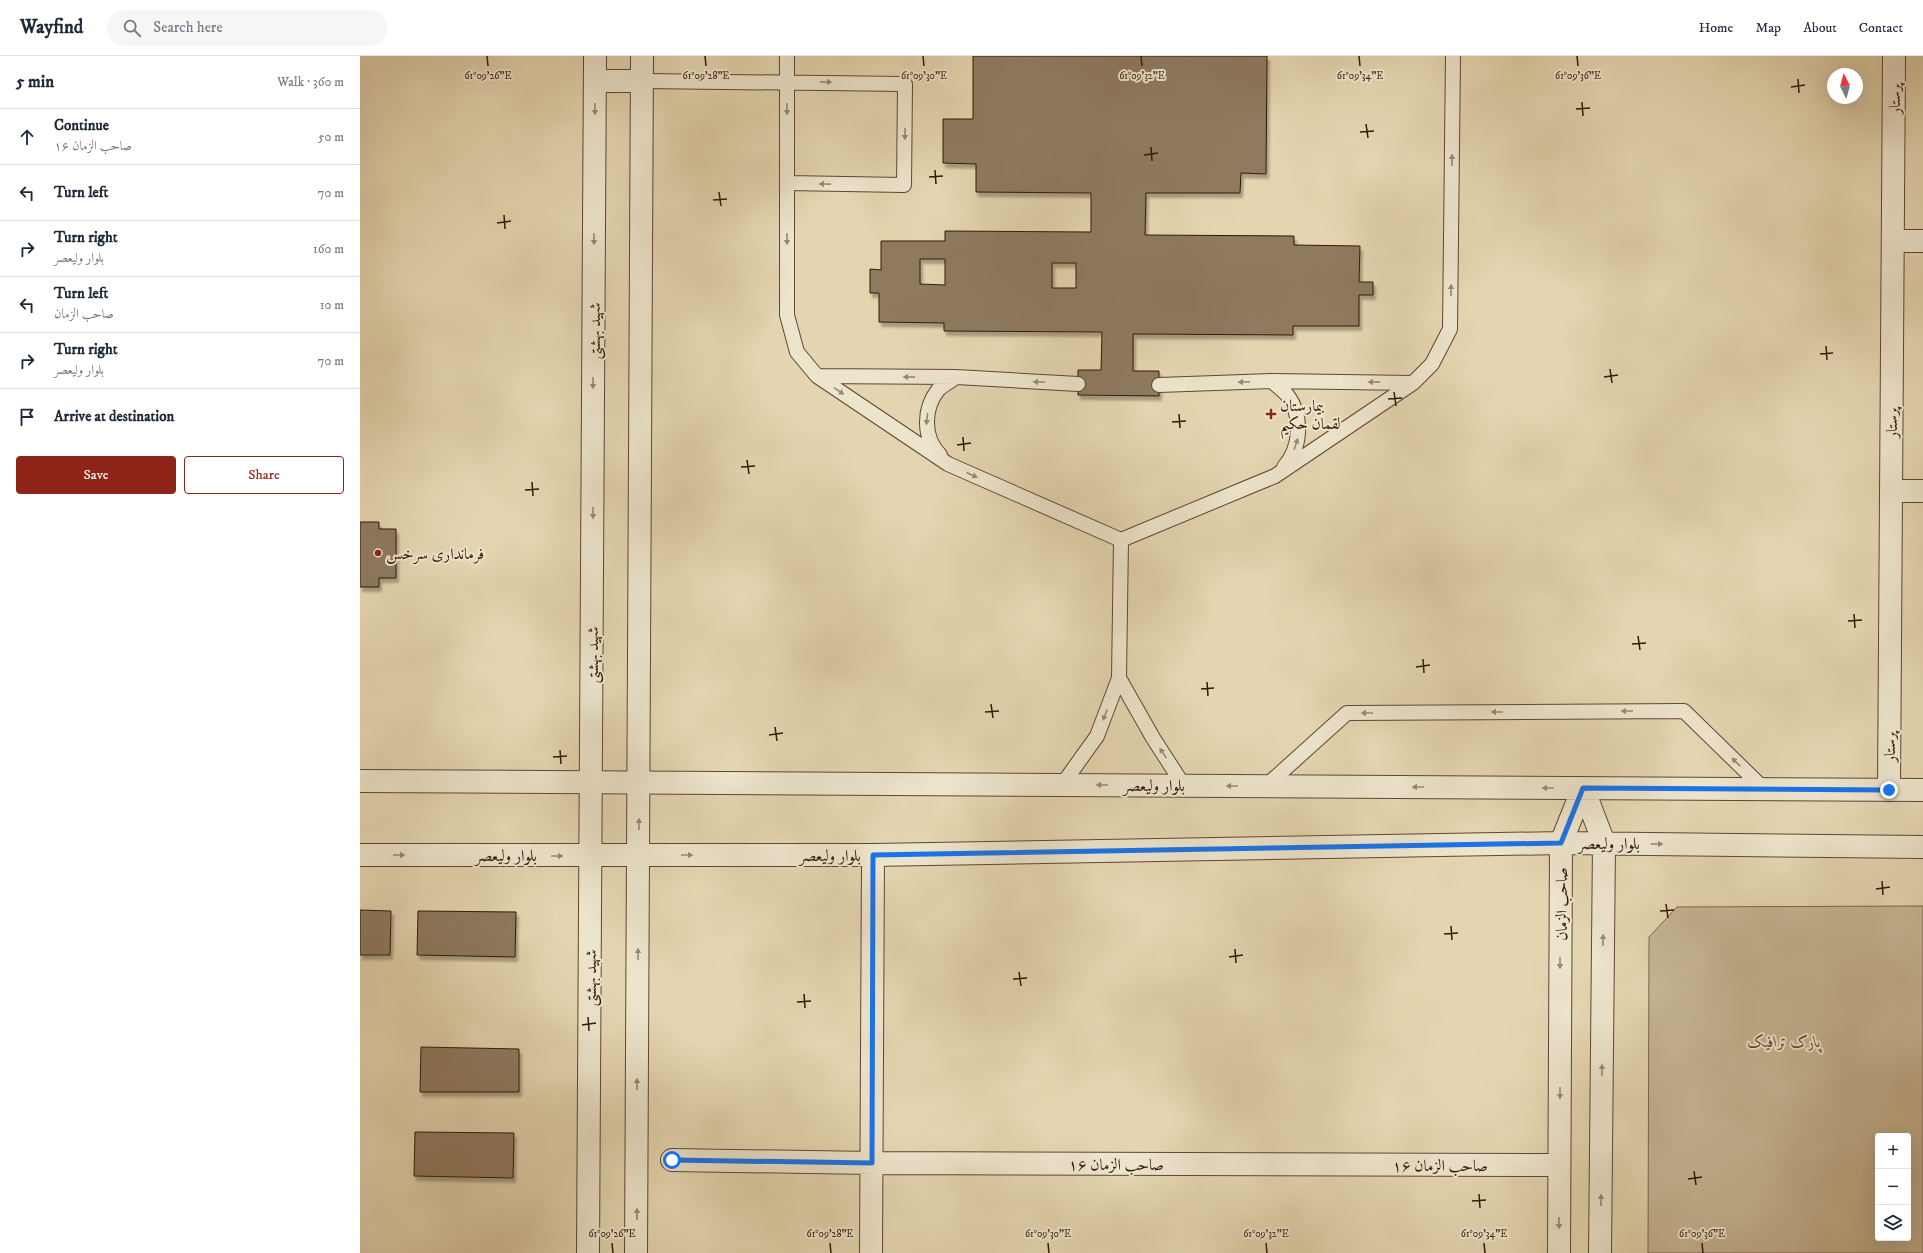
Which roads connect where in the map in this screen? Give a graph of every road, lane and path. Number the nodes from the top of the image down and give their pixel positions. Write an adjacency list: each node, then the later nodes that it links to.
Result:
1 (595, 56): 6 (street, شهید بهشتی)
2 (642, 56): 7 (street)
3 (787, 56): 8 (lane)
4 (1453, 56): 15 (lane, one-way to 4)
5 (1894, 56): 10 (street, پرستار)
6 (595, 81): 7 (street); 25 (street, شهید بهشتی, one-way to 25)
7 (642, 81): 8 (lane); 26 (street)
8 (787, 82): 9 (lane, one-way to 9); 9 (lane, one-way to 9)
9 (787, 183): 12 (lane, one-way to 12)
10 (1893, 241): 11 (street); 20 (street, پرستار)
11 (1923, 241)
12 (817, 376): 13 (lane, one-way to 12); 18 (lane, one-way to 18)
13 (956, 377): 16 (lane, one-way to 13); 18 (lane, one-way to 18)
14 (1272, 381): 15 (lane, one-way to 14); 17 (lane, one-way to 17); 19 (lane, one-way to 14)
15 (1413, 383): 19 (lane)
16 (1078, 384)
17 (1159, 385)
18 (948, 464): 22 (lane, one-way to 22)
19 (1275, 476): 22 (lane)
20 (1891, 491): 21 (street); 32 (street, پرستار)
21 (1923, 491)
22 (1121, 540): 23 (lane)
23 (1119, 678): 27 (lane, one-way to 27); 28 (lane, one-way to 23)
24 (360, 781): 25 (street, بلوار ولیعصر)
25 (591, 782): 26 (street, بلوار ولیعصر); 39 (street, شهید بهشتی)
26 (639, 782): 27 (street, بلوار ولیعصر); 40 (street, one-way to 26)
27 (1062, 785): 28 (street, بلوار ولیعصر, one-way to 27)
28 (1184, 786): 29 (street, بلوار ولیعصر, one-way to 28)
29 (1266, 786): 30 (street, بلوار ولیعصر, one-way to 29); 31 (lane, one-way to 29)
30 (1583, 788): 31 (street, بلوار ولیعصر); 34 (street, صاحب الزمان); 35 (street)
31 (1764, 789): 32 (street, بلوار ولیعصر)
32 (1889, 790): 33 (street, بلوار ولیعصر)
33 (1923, 790)
34 (1561, 843): 35 (street, بلوار ولیعصر); 38 (street, بلوار ولیعصر); 43 (street, صاحب الزمان, one-way to 43)
35 (1604, 843): 36 (street, بلوار ولیعصر, one-way to 36); 48 (street, one-way to 35)
36 (1923, 847)
37 (360, 855): 39 (street, بلوار ولیعصر, one-way to 39)
38 (873, 855): 40 (street, بلوار ولیعصر, one-way to 38); 42 (street)
39 (590, 856): 40 (street, بلوار ولیعصر); 44 (street, شهید بهشتی)
40 (638, 856): 45 (street, one-way to 40)
41 (672, 1160): 42 (street, صاحب الزمان ۱۶)
42 (872, 1163): 43 (street, صاحب الزمان ۱۶); 46 (street)
43 (1559, 1165): 47 (street, صاحب الزمان, one-way to 47)
44 (588, 1253)
45 (636, 1253)
46 (871, 1253)
47 (1559, 1253)
48 (1600, 1253)

